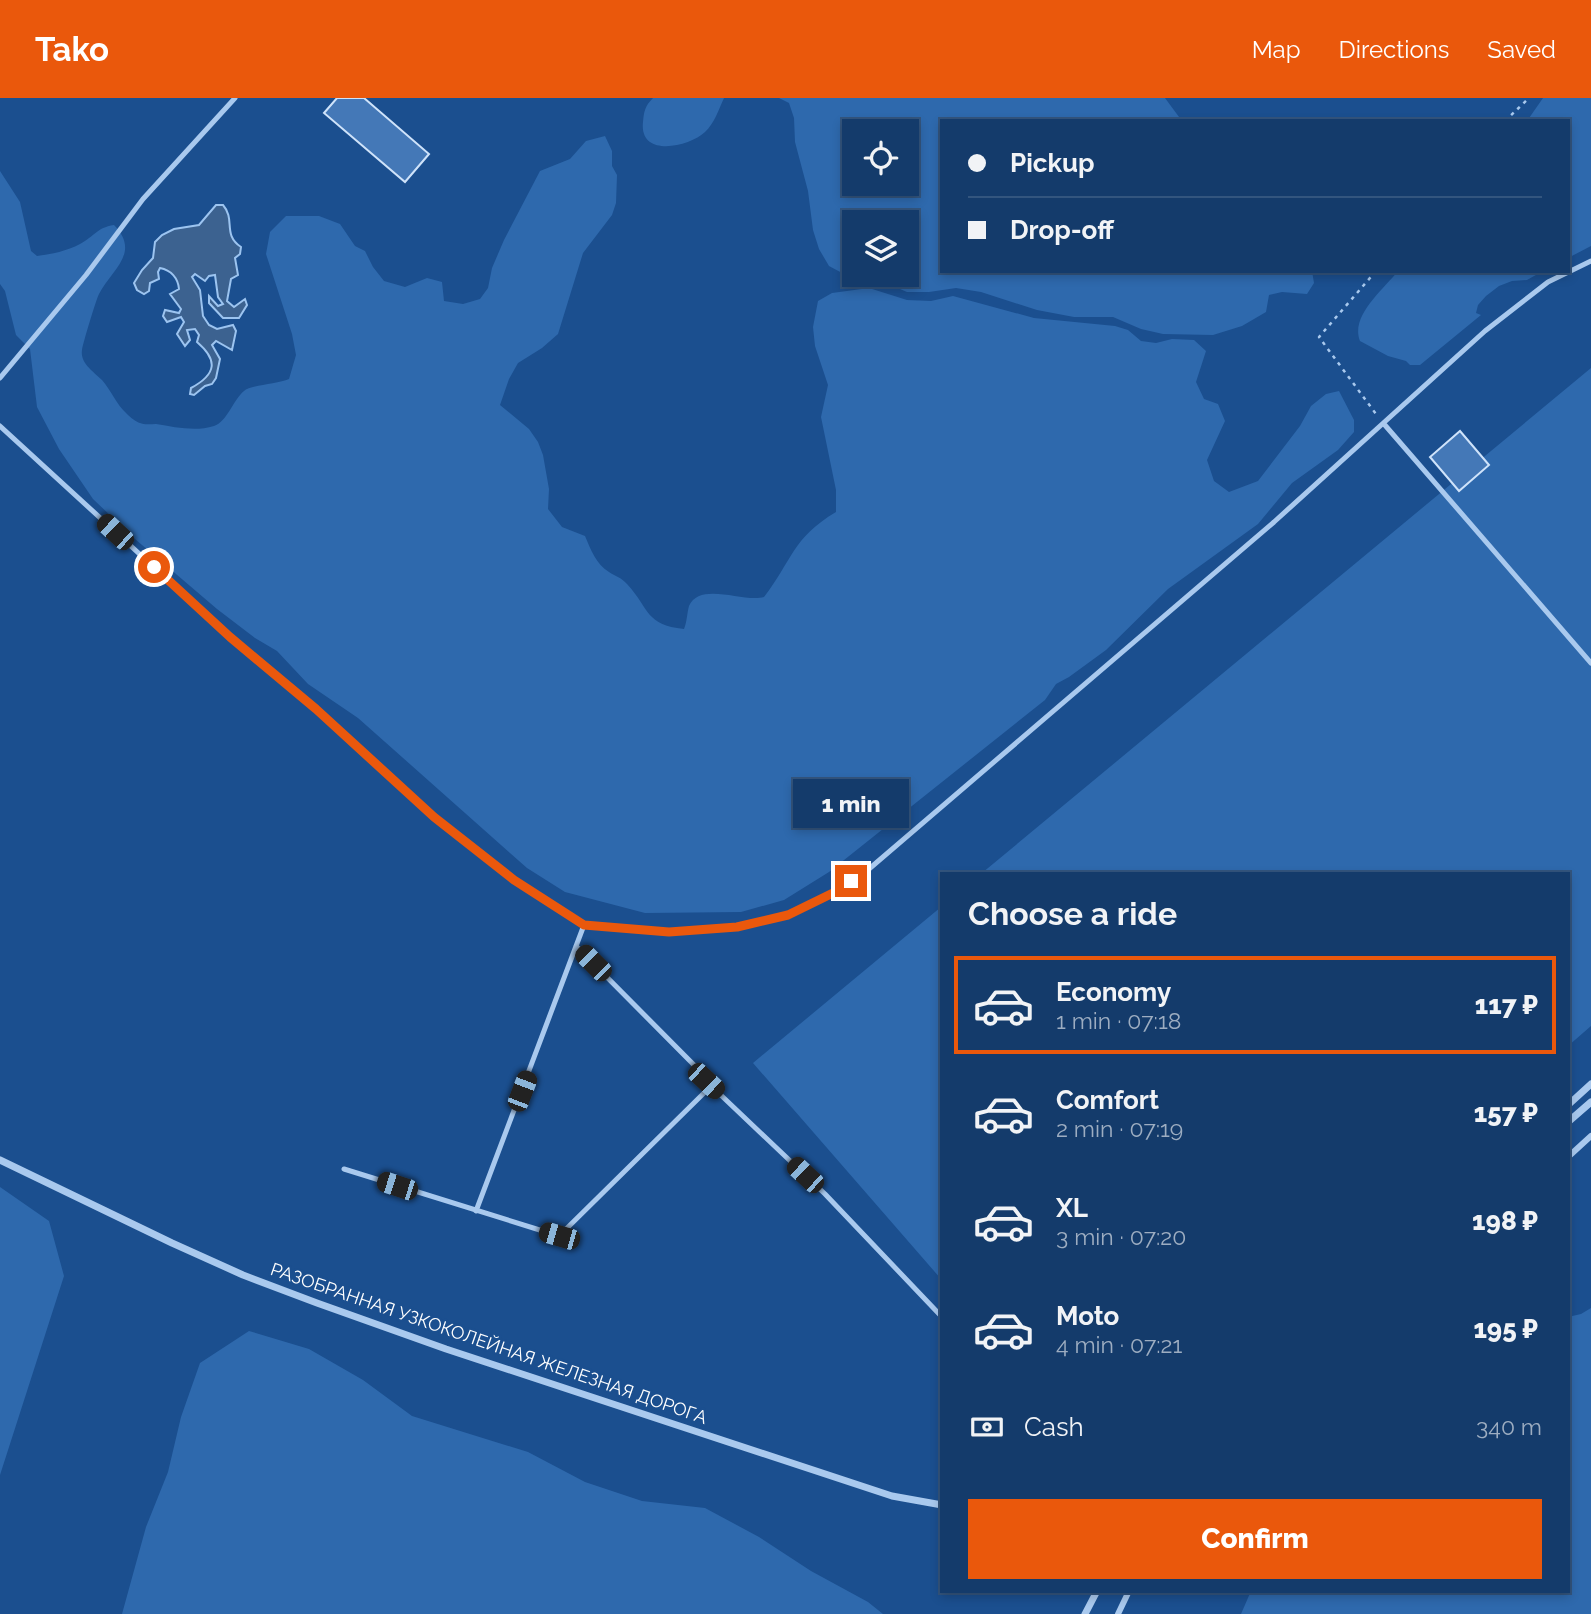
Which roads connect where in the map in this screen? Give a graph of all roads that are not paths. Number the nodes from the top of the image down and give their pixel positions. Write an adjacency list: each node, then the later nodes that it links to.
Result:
1 (235, 98): 5 (lane)
2 (1591, 261): 3 (lane)
3 (1570, 271)
4 (1566, 273): 6 (lane)
5 (0, 378)
6 (1384, 424): 8 (lane); 9 (lane)
7 (0, 426): 9 (lane)
8 (1591, 663)
9 (584, 925): 10 (lane)
10 (576, 946): 11 (lane); 20 (lane)
11 (706, 1081): 20 (lane); 21 (lane)
12 (1591, 1084): 14 (street)
13 (1591, 1102): 15 (street)
14 (1570, 1103)
15 (1570, 1120)
16 (1591, 1136): 17 (street)
17 (1570, 1155)
18 (0, 1160): 22 (street, РАЗОБРАННАЯ УЗКОКОЛЕЙНАЯ ЖЕЛЕЗНАЯ ДОРОГА)
19 (344, 1169): 20 (lane)
20 (476, 1211)
21 (940, 1315)
22 (940, 1505)
23 (1096, 1593): 25 (street)
24 (1128, 1593): 26 (street)
25 (1085, 1614)
26 (1118, 1614)

